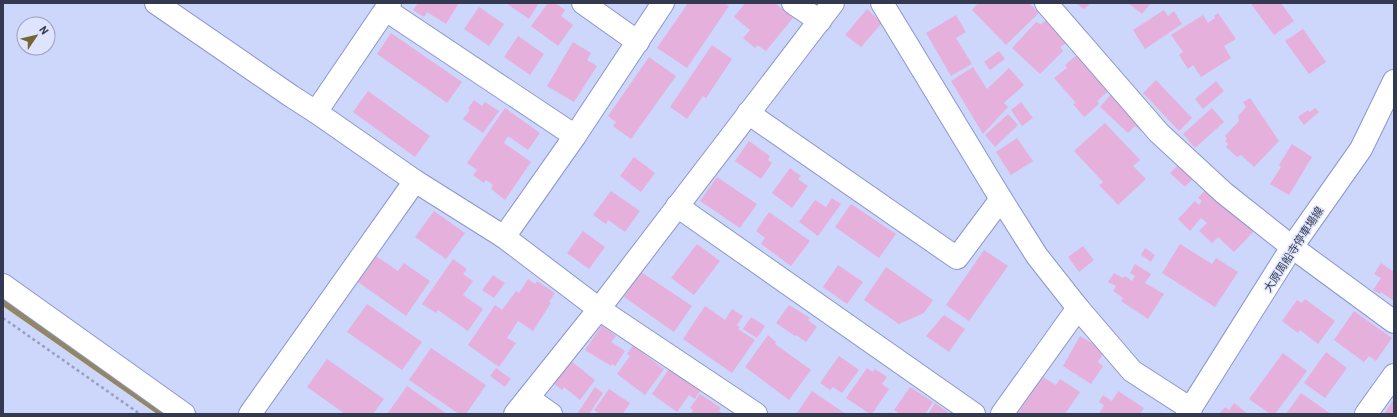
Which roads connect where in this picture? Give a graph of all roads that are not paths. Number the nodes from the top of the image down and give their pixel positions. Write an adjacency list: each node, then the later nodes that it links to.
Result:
1 (156, 3): 12 (street)
2 (583, 3): 10 (street)
3 (663, 3): 10 (street)
4 (793, 3): 9 (street)
5 (833, 3): 9 (street)
6 (882, 3): 16 (street)
7 (1046, 3): 19 (street)
8 (388, 6): 12 (street); 14 (street)
9 (820, 21): 13 (street)
10 (638, 42): 14 (street)
11 (1394, 81): 19 (street, 大原周船寺停車場線)
12 (316, 112): 15 (street)
13 (748, 113): 16 (street); 17 (street)
14 (575, 136): 18 (street)
15 (415, 181): 18 (street); 28 (street)
16 (1001, 199): 21 (street)
17 (677, 206): 22 (street); 31 (street)
18 (504, 237): 22 (street)
19 (1292, 247): 23 (street); 26 (street, 大原周船寺停車場線)
20 (3, 284): 27 (street)
21 (1078, 308): 26 (street); 32 (street)
22 (599, 309): 25 (street); 30 (street)
23 (1394, 322)
24 (1394, 375): 33 (street)
25 (522, 406): 29 (street)
26 (1189, 412)
27 (184, 414)
28 (250, 414)
29 (551, 414)
30 (756, 414)
31 (974, 414)
32 (1002, 414)
33 (1366, 414)

